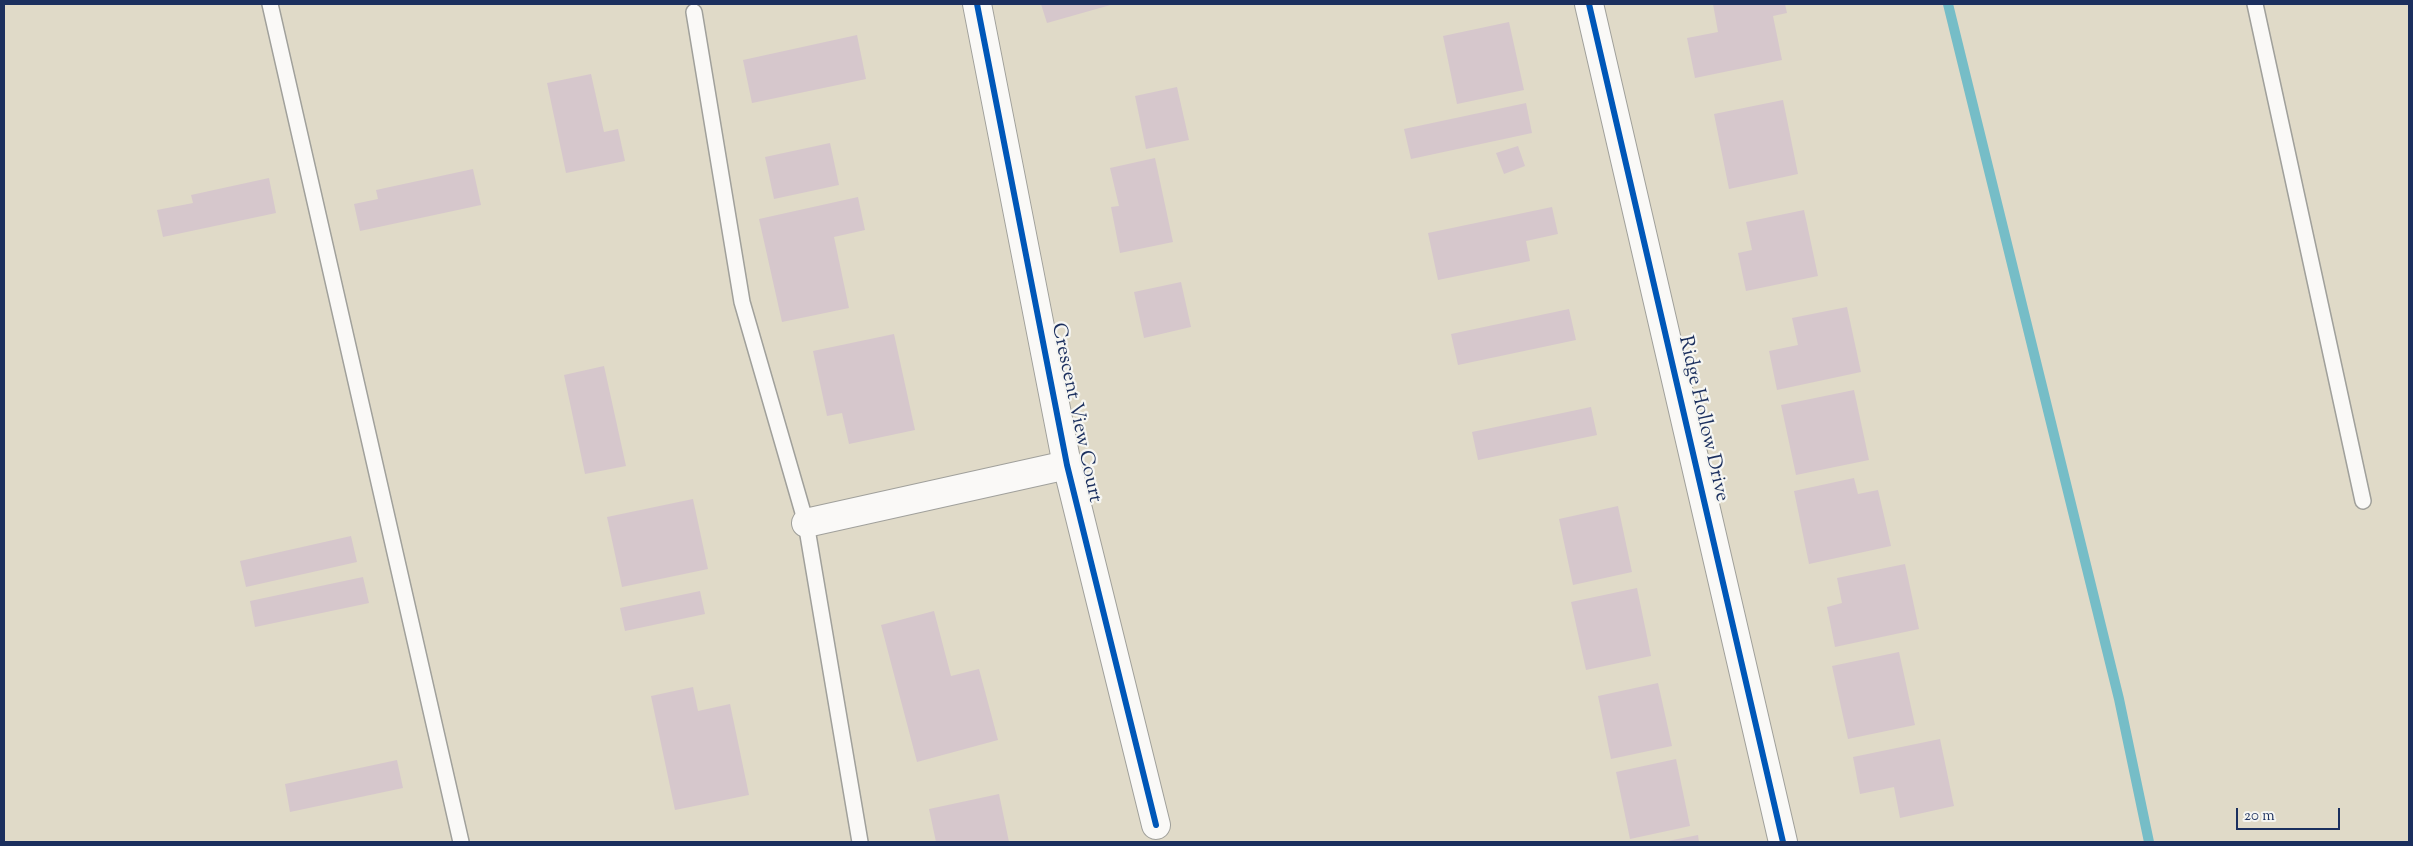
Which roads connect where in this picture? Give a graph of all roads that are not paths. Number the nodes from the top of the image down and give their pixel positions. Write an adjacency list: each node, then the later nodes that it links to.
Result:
1 (270, 4): 10 (lane)
2 (977, 4): 6 (street, Crescent View Court)
3 (1589, 4): 12 (street, Ridge Hollow Drive)
4 (2255, 4): 7 (lane)
5 (694, 12): 8 (lane)
6 (1067, 465): 8 (street, Crescent View Court); 9 (street, Crescent View Court)
7 (2363, 500)
8 (806, 523): 11 (lane)
9 (1156, 825)
10 (462, 842)
11 (860, 842)
12 (1783, 842)

